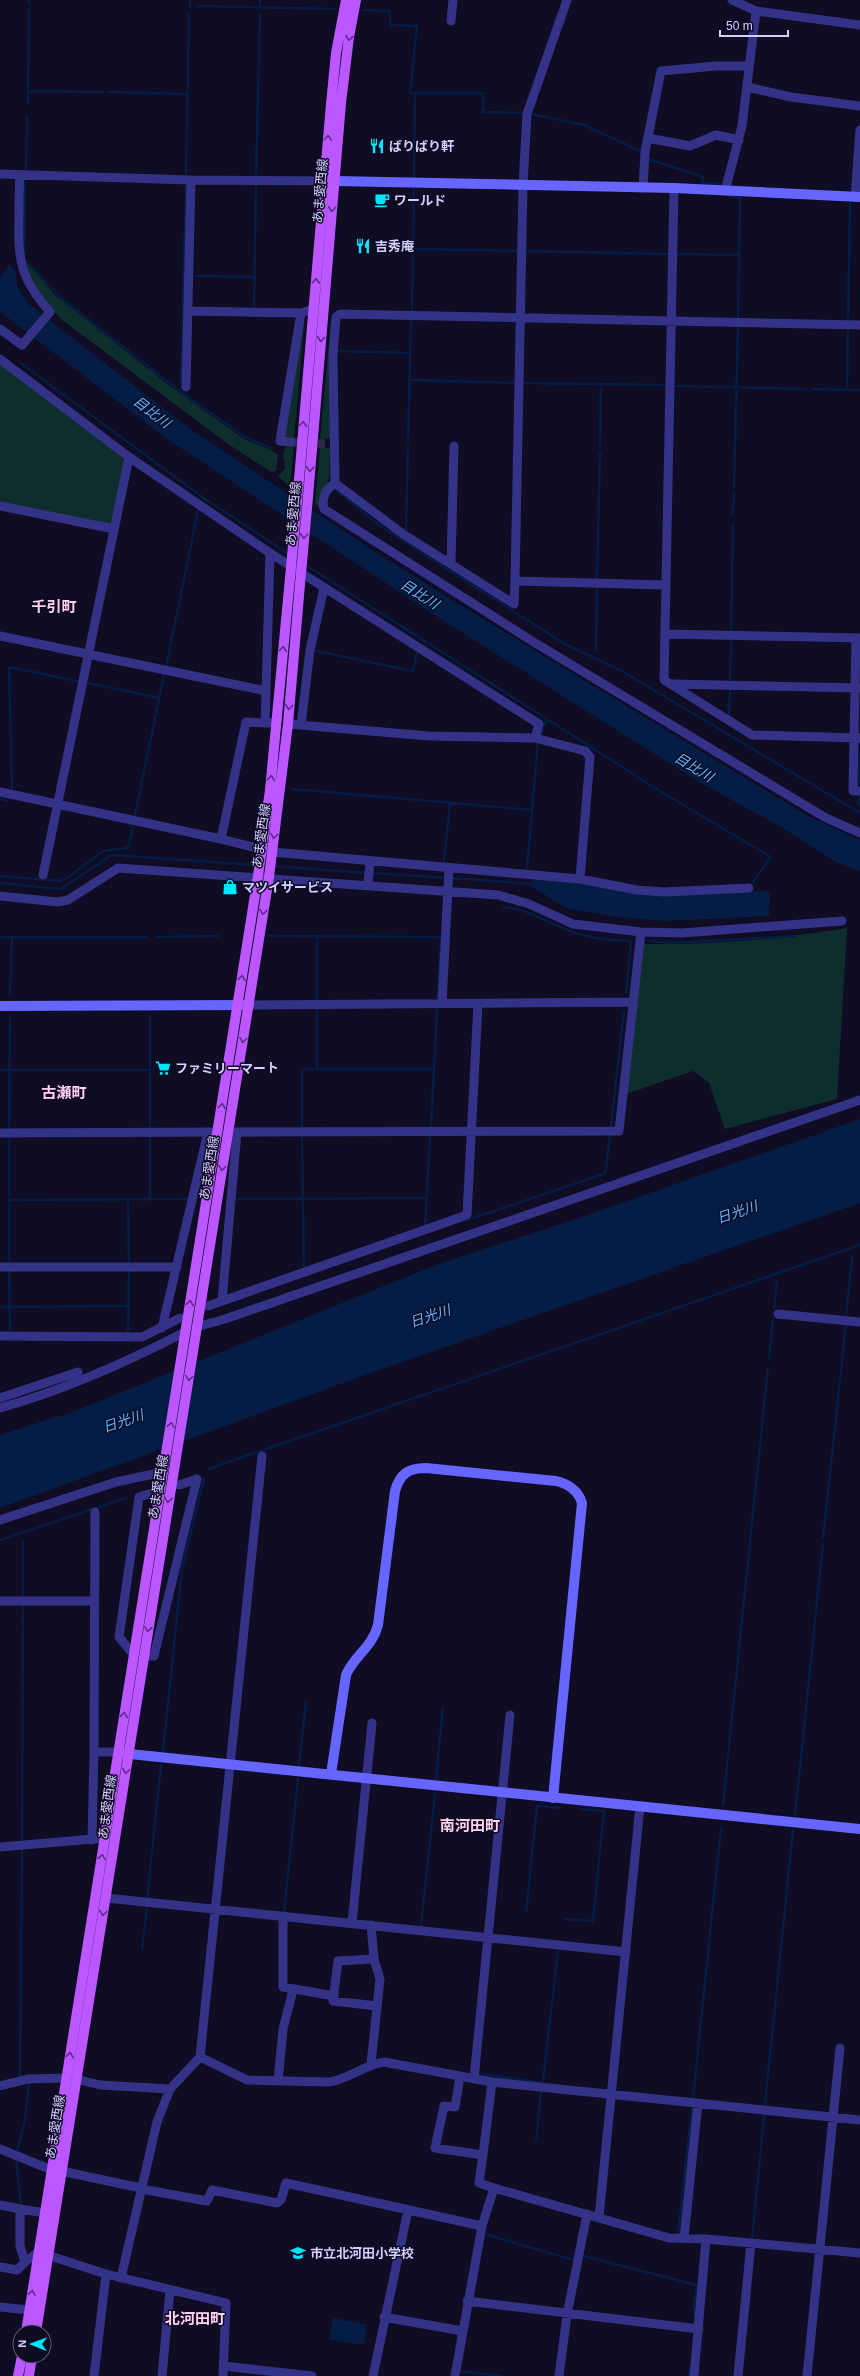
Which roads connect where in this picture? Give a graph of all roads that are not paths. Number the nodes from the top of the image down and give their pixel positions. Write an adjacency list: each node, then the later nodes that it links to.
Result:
1 (344, 0): 18 (main road, あま愛西線, one-way to 1)
2 (356, 0): 18 (main road, あま愛西線, one-way to 18)
3 (453, 0): 7 (street)
4 (567, 0): 19 (street)
5 (737, 1): 6 (street)
6 (756, 11): 8 (street); 9 (street)
7 (451, 21)
8 (860, 25)
9 (748, 66): 10 (street); 13 (street)
10 (747, 87): 11 (street); 14 (street)
11 (860, 106)
12 (860, 130): 23 (street)
13 (648, 138): 14 (street); 20 (street)
14 (739, 140): 22 (street)
15 (0, 174): 16 (street)
16 (20, 175): 17 (street); 31 (street)
17 (191, 180): 18 (street); 25 (street)
18 (329, 181): 19 (street); 24 (main road, あま愛西線)
19 (523, 185): 20 (street); 28 (street)
20 (643, 188): 21 (street)
21 (674, 188): 22 (street); 29 (street)
22 (725, 191): 23 (street)
23 (858, 197)
24 (318, 309): 26 (street); 27 (street); 53 (main road, あま愛西線, one-way to 24, bridge); 54 (main road, あま愛西線, one-way to 54, bridge)
25 (188, 311): 26 (street); 33 (street)
26 (301, 313): 34 (street)
27 (336, 317): 28 (street); 37 (street)
28 (520, 317): 29 (street); 42 (street)
29 (671, 320): 30 (street); 43 (street)
30 (860, 325)
31 (0, 329)
32 (0, 359): 36 (street)
33 (186, 387)
34 (291, 442)
35 (454, 446): 41 (street)
36 (129, 456): 39 (street); 40 (street)
37 (335, 483): 41 (street); 61 (street)
38 (0, 506): 39 (street)
39 (114, 529): 48 (street)
40 (270, 553): 44 (street); 51 (street)
41 (451, 564): 42 (street)
42 (515, 581): 43 (street)
43 (666, 585): 45 (street)
44 (324, 588): 55 (street); 56 (street)
45 (665, 634): 47 (street); 49 (street)
46 (0, 636): 48 (street)
47 (858, 638): 50 (street)
48 (88, 654): 51 (street); 60 (street)
49 (672, 684): 50 (street); 57 (street)
50 (858, 688): 57 (street)
51 (266, 691): 52 (street)
52 (265, 723): 53 (street); 62 (street)
53 (276, 723): 63 (main road, あま愛西線, one-way to 53)
54 (288, 724): 55 (street); 64 (main road, あま愛西線, one-way to 64)
55 (301, 725): 56 (street)
56 (535, 738): 70 (street)
57 (857, 738): 59 (street)
58 (0, 792): 60 (street)
59 (860, 792)
60 (57, 804): 62 (street); 68 (street)
61 (860, 833)
62 (222, 839): 63 (street)
63 (261, 854): 64 (street); 67 (main road, あま愛西線)
64 (271, 855): 65 (street); 69 (main road, あま愛西線)
65 (370, 862): 66 (street); 71 (street)
66 (449, 870): 70 (street); 73 (street)
67 (258, 874): 69 (street); 74 (street); 80 (main road, あま愛西線, one-way to 67)
68 (43, 875)
69 (269, 875): 71 (street); 81 (main road, あま愛西線, one-way to 81)
70 (580, 879): 72 (street)
71 (368, 885): 73 (street)
72 (749, 888)
73 (448, 889): 76 (street); 78 (street)
74 (0, 896)
75 (842, 921): 76 (street)
76 (641, 932): 77 (street)
77 (632, 1002): 79 (street); 84 (street)
78 (442, 1004): 79 (street); 81 (street)
79 (478, 1004): 84 (street)
80 (238, 1005): 81 (street); 82 (street); 85 (main road, あま愛西線, one-way to 80)
81 (249, 1005): 85 (main road, あま愛西線, one-way to 85)
82 (0, 1006)
83 (860, 1100): 94 (street)
84 (471, 1131): 85 (street); 89 (street)
85 (223, 1132): 86 (street); 88 (street); 89 (street); 94 (main road, あま愛西線, one-way to 94); 97 (main road, あま愛西線, one-way to 85)
86 (0, 1133)
87 (0, 1267): 88 (street)
88 (177, 1267): 95 (street)
89 (222, 1301): 90 (street)
90 (208, 1306)
91 (778, 1314): 93 (street)
92 (180, 1318): 95 (street)
93 (860, 1322)
94 (196, 1327): 109 (main road, あま愛西線, one-way to 109)
95 (162, 1328): 96 (street)
96 (0, 1336)
97 (185, 1337): 100 (street); 102 (main road, あま愛西線, one-way to 97)
98 (78, 1372): 99 (street)
99 (0, 1398)
100 (0, 1408)
101 (262, 1456): 114 (street)
102 (164, 1468): 106 (street); 109 (main road, あま愛西線)
103 (179, 1485): 109 (street)
104 (152, 1493): 109 (street)
105 (95, 1512): 108 (street)
106 (0, 1520)
107 (0, 1601): 108 (street)
108 (94, 1601): 112 (street)
109 (139, 1655): 113 (main road, あま愛西線)
110 (510, 1715): 117 (street)
111 (372, 1723): 116 (street)
112 (94, 1752): 113 (street); 122 (street)
113 (123, 1753): 114 (street); 121 (main road, あま愛西線); 124 (main road, あま愛西線, one-way to 124)
114 (230, 1764): 115 (street); 125 (street)
115 (332, 1774): 116 (street); 118 (street)
116 (366, 1778): 117 (street); 127 (street)
117 (503, 1793): 118 (street); 129 (street)
118 (553, 1798): 119 (street)
119 (640, 1806): 120 (street); 130 (street)
120 (860, 1829)
121 (105, 1838): 122 (street); 139 (main road, あま愛西線, one-way to 121)
122 (92, 1840): 123 (street)
123 (0, 1847)
124 (106, 1898): 125 (street); 139 (main road, あま愛西線, one-way to 139)
125 (216, 1909): 126 (street); 136 (street)
126 (283, 1916): 127 (street); 132 (street)
127 (352, 1923): 128 (street)
128 (370, 1925): 129 (street); 131 (street)
129 (489, 1938): 130 (street); 140 (street)
130 (626, 1952): 145 (street)
131 (374, 1959): 133 (street); 134 (street)
132 (293, 1990): 133 (street); 141 (street)
133 (334, 1996): 134 (street)
134 (377, 2006): 137 (street)
135 (840, 2048): 147 (street)
136 (200, 2057): 141 (street); 144 (street)
137 (371, 2064): 138 (street); 141 (street)
138 (460, 2076): 140 (street); 150 (street)
139 (71, 2078): 143 (street); 144 (street); 151 (main road, あま愛西線)
140 (474, 2079): 142 (street)
141 (278, 2081)
142 (492, 2082): 145 (street); 150 (street)
143 (0, 2086)
144 (170, 2089): 153 (street)
145 (612, 2094): 146 (street); 159 (street)
146 (698, 2102): 147 (street); 161 (street)
147 (832, 2116): 148 (street); 164 (street)
148 (860, 2120)
149 (0, 2149): 151 (street)
150 (483, 2155): 152 (street)
151 (57, 2171): 153 (street); 157 (main road, あま愛西線); 165 (main road, あま愛西線)
152 (494, 2188): 158 (street); 160 (street)
153 (141, 2189): 156 (street); 170 (street)
154 (0, 2205): 155 (street)
155 (20, 2209): 157 (street); 167 (street)
156 (408, 2210): 160 (street); 176 (street)
157 (45, 2213): 165 (main road, あま愛西線)
158 (587, 2214): 159 (street); 175 (street)
159 (599, 2217): 161 (street)
160 (482, 2226): 172 (street)
161 (684, 2238): 162 (street)
162 (706, 2239): 163 (street); 179 (street)
163 (751, 2243): 164 (street); 195 (street)
164 (818, 2248): 166 (street); 196 (street)
165 (43, 2253): 167 (street); 169 (street); 174 (main road, あま愛西線, one-way to 165); 178 (main road, あま愛西線)
166 (860, 2253)
167 (25, 2262): 168 (street)
168 (0, 2267)
169 (106, 2274): 170 (street); 187 (street)
170 (121, 2278): 171 (street)
171 (170, 2290): 183 (street); 188 (street)
172 (467, 2301): 175 (street); 180 (street)
173 (0, 2307): 174 (street)
174 (29, 2310): 177 (main road, あま愛西線)
175 (567, 2315): 179 (street); 193 (street)
176 (384, 2317): 180 (street); 191 (street)
177 (27, 2324)
178 (37, 2324)
179 (699, 2329): 194 (street)
180 (462, 2331): 192 (street)
181 (20, 2364): 185 (main road)
182 (31, 2364): 186 (main road)
183 (224, 2366): 184 (street); 189 (street)
184 (285, 2374): 190 (street)
185 (18, 2376)
186 (29, 2376)
187 (94, 2376)
188 (162, 2376)
189 (223, 2376)
190 (312, 2376)
191 (373, 2376)
192 (455, 2376)
193 (559, 2376)
194 (694, 2376)
195 (738, 2376)
196 (806, 2376)

